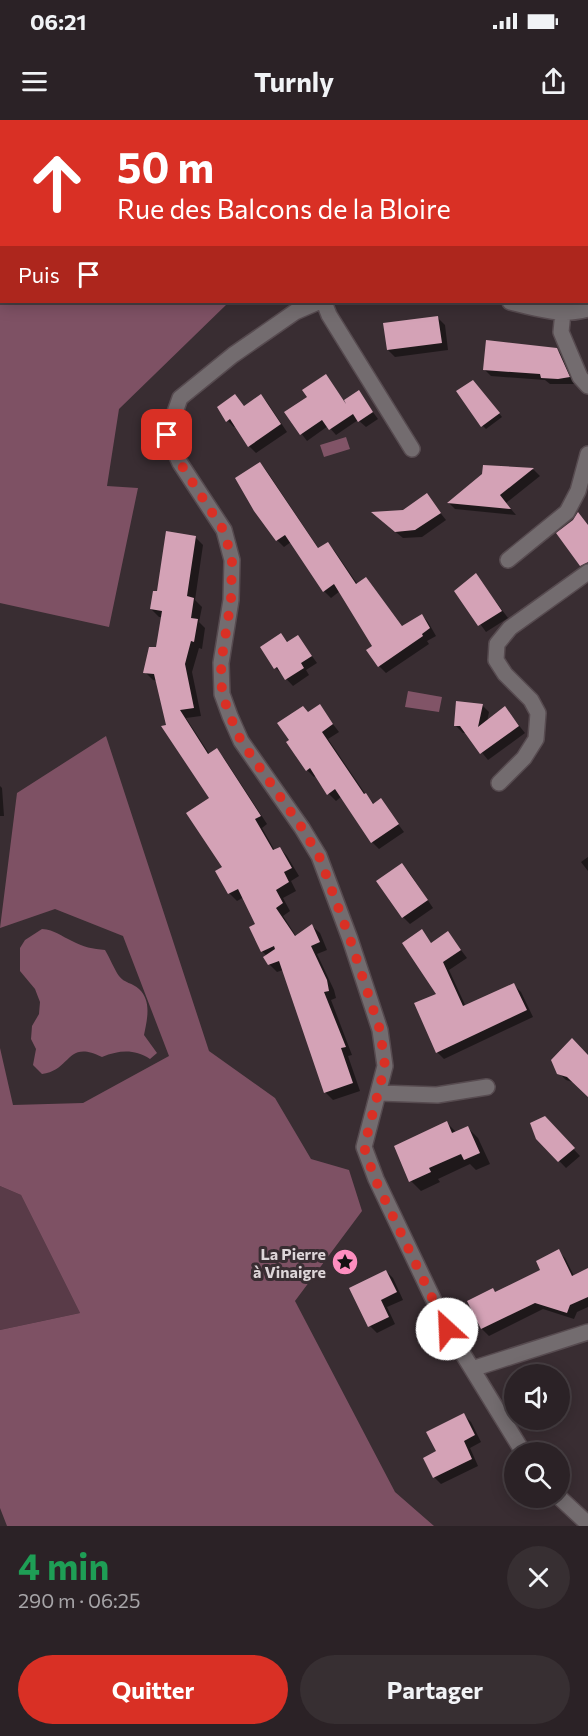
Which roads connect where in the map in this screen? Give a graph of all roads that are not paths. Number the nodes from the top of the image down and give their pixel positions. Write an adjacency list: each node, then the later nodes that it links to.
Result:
1 (316, 303): 13 (street)
2 (324, 303): 7 (street)
3 (514, 303): 5 (street)
4 (588, 309): 5 (street)
5 (563, 312): 6 (street)
6 (588, 386)
7 (412, 449)
8 (588, 454): 9 (street)
9 (508, 560)
10 (588, 572): 11 (street)
11 (499, 783)
12 (488, 1087): 13 (street)
13 (379, 1093): 15 (street)
14 (588, 1332): 15 (street)
15 (472, 1369): 16 (street)
16 (517, 1442)
17 (570, 1507): 18 (street)
18 (588, 1524)

